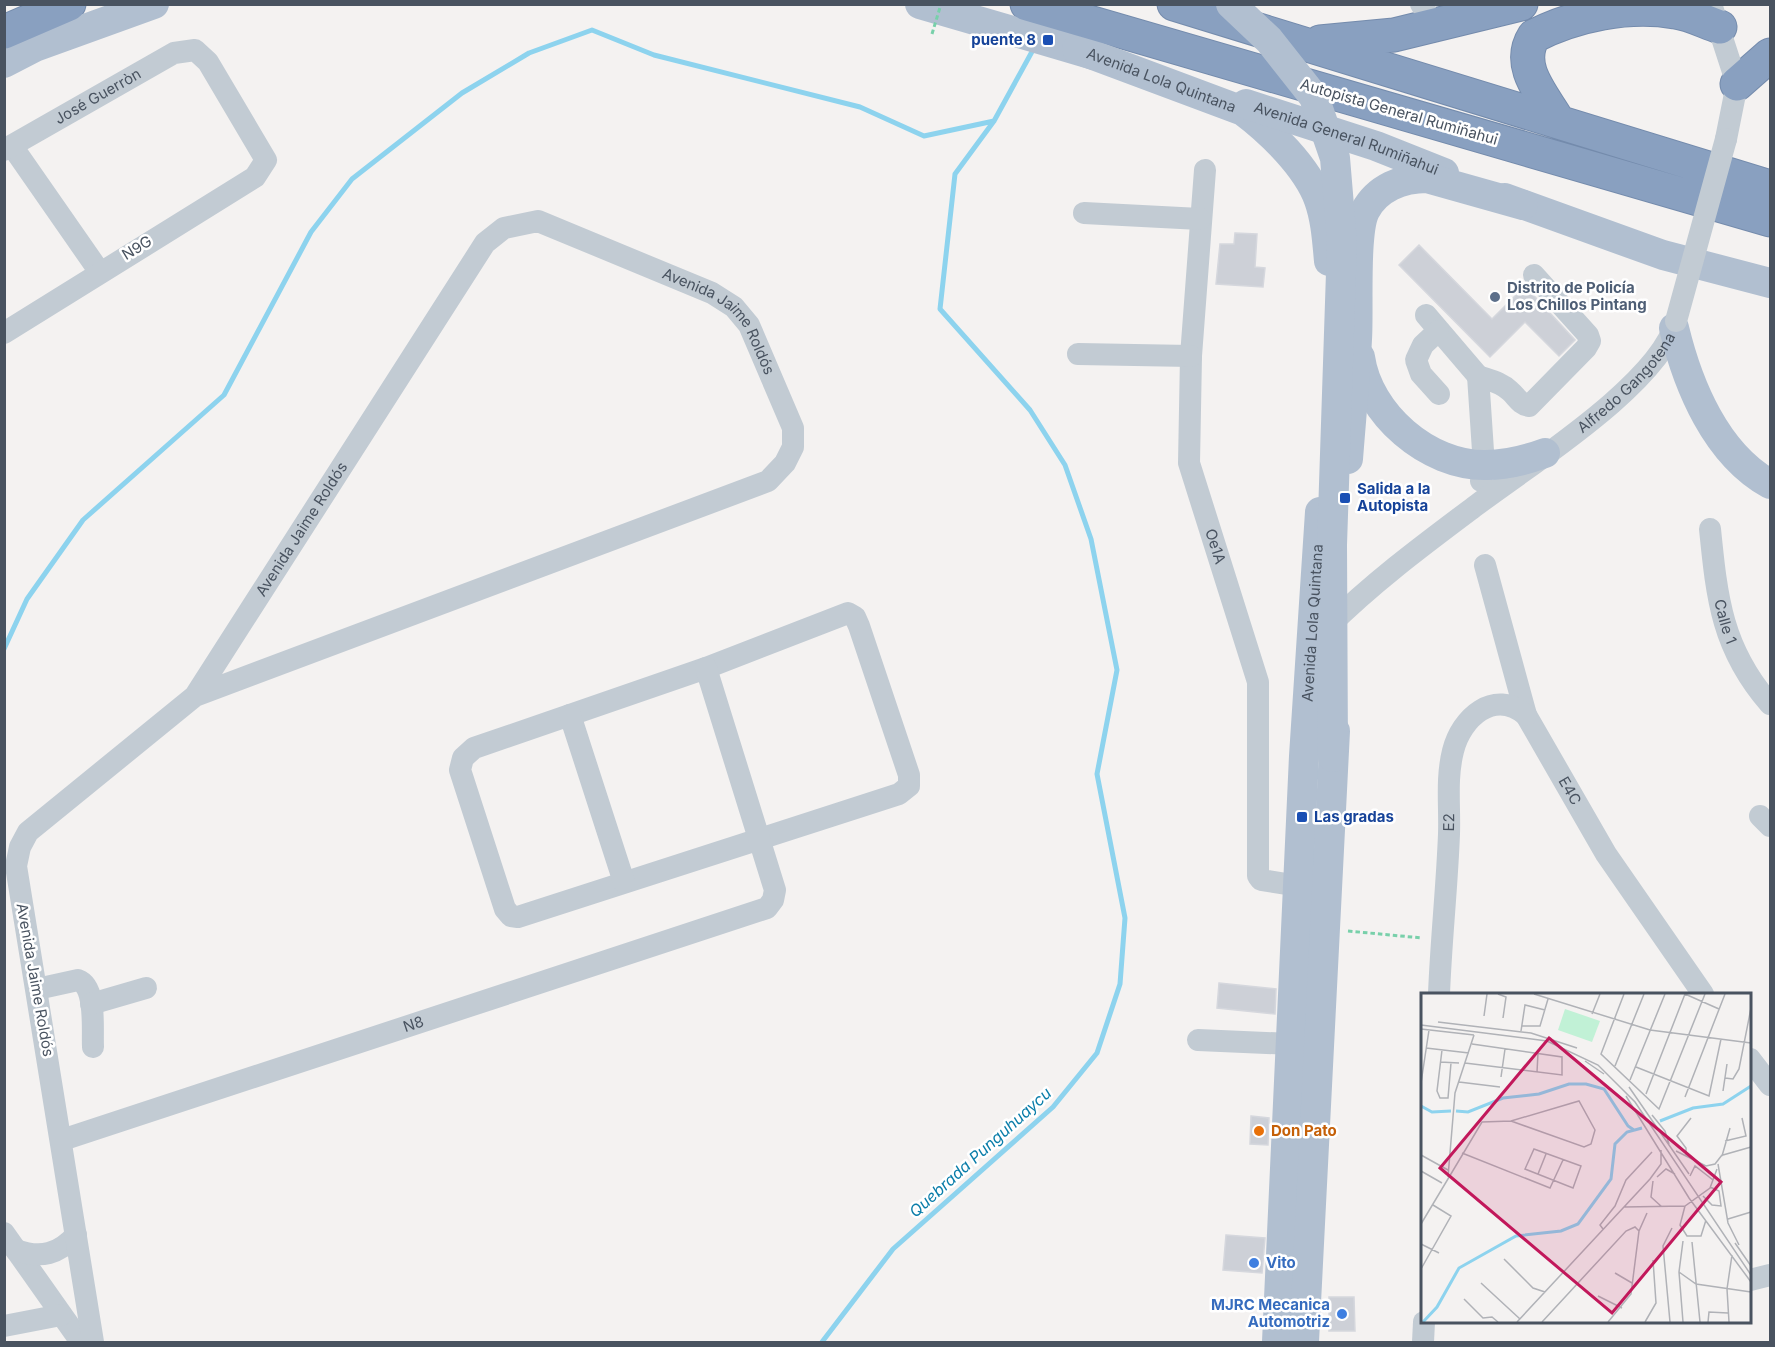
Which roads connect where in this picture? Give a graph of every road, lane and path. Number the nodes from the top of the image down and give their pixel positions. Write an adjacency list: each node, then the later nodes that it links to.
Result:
1 (69, 4): 11 (highway)
2 (154, 4): 16 (main road)
3 (920, 4): 10 (main road, Avenida General Rumiñahui)
4 (941, 4): 12 (path, bridge)
5 (1174, 4): 13 (highway)
6 (1232, 4): 52 (main road, Avenida Lola Quintana, bridge)
7 (1521, 4): 8 (highway)
8 (1428, 15): 13 (highway)
9 (1715, 16): 17 (street, Alfredo Gangotena); 18 (highway)
10 (1042, 21): 14 (main road, Avenida General Rumiñahui); 28 (highway, Autopista General Rumiñahui)
11 (4, 32)
12 (932, 34)
13 (1307, 44): 18 (highway)
14 (1077, 49): 25 (main road, Avenida General Rumiñahui); 46 (main road, Avenida Lola Quintana)
15 (1770, 55): 17 (highway)
16 (4, 63)
17 (1737, 84): 32 (street, Alfredo Gangotena, bridge)
18 (1558, 121): 22 (highway)
19 (8, 148): 20 (street, José Guerròn); 29 (street)
20 (266, 160): 29 (street, N9G)
21 (1205, 170): 27 (street, Oe1A)
22 (1737, 178): 23 (highway); 24 (highway)
23 (1770, 180)
24 (1770, 187)
25 (1523, 205): 31 (main road, Avenida General Rumiñahui); 34 (main road, Avenida Lola Quintana)
26 (1084, 213): 27 (street)
27 (1200, 219): 36 (street, Oe1A)
28 (1770, 220)
29 (99, 272): 33 (street, N9G)
30 (1534, 275): 37 (street)
31 (1770, 283)
32 (1675, 324): 39 (street, Alfredo Gangotena); 41 (main road)
33 (4, 333)
34 (1357, 340): 40 (main road); 45 (main road, Avenida Lola Quintana)
35 (1078, 354): 36 (street)
36 (1191, 356): 55 (street, Oe1A)
37 (1478, 376): 38 (street); 40 (street)
38 (1439, 394)
39 (1545, 453): 40 (main road); 42 (street, Alfredo Gangotena)
40 (1484, 466): 42 (street)
41 (1770, 484)
42 (1475, 506): 45 (street, Alfredo Gangotena)
43 (1710, 530): 49 (street, Calle 1)
44 (1485, 565): 51 (street, E4C)
45 (1340, 615): 46 (street, Alfredo Gangotena); 52 (main road, Avenida Lola Quintana)
46 (1311, 643): 55 (main road, Avenida Lola Quintana)
47 (705, 668): 50 (street); 53 (street); 53 (street)
48 (195, 696): 48 (street, Avenida Jaime Roldós); 59 (street, Avenida Jaime Roldós)
49 (1770, 704)
50 (570, 715): 54 (street); 54 (street)
51 (1526, 715): 57 (street, E2); 61 (street, E4C)
52 (1333, 757): 56 (main road, Avenida Lola Quintana)
53 (761, 838): 54 (street); 68 (street, N8)
54 (624, 882)
55 (1299, 886): 64 (main road, Avenida Lola Quintana)
56 (1326, 929): 57 (path); 77 (main road, Avenida Lola Quintana)
57 (1441, 939): 60 (street, E2)
58 (146, 988): 62 (street)
59 (37, 989): 62 (street); 68 (street, Avenida Jaime Roldós)
60 (1439, 993)
61 (1702, 993)
62 (91, 1004): 65 (street)
63 (1198, 1040): 64 (street)
64 (1291, 1044): 76 (main road, Avenida Lola Quintana)
65 (93, 1047)
66 (1751, 1061): 67 (street)
67 (1770, 1085)
68 (62, 1140): 69 (street, Avenida Jaime Roldós)
69 (76, 1235): 70 (street); 75 (street, Avenida Jaime Roldós)
70 (10, 1242): 75 (street)
71 (1770, 1275): 72 (street)
72 (1751, 1280)
73 (1424, 1323): 78 (street)
74 (4, 1326): 75 (street)
75 (77, 1335)
76 (1277, 1342)
77 (1304, 1342)
78 (1423, 1342)

